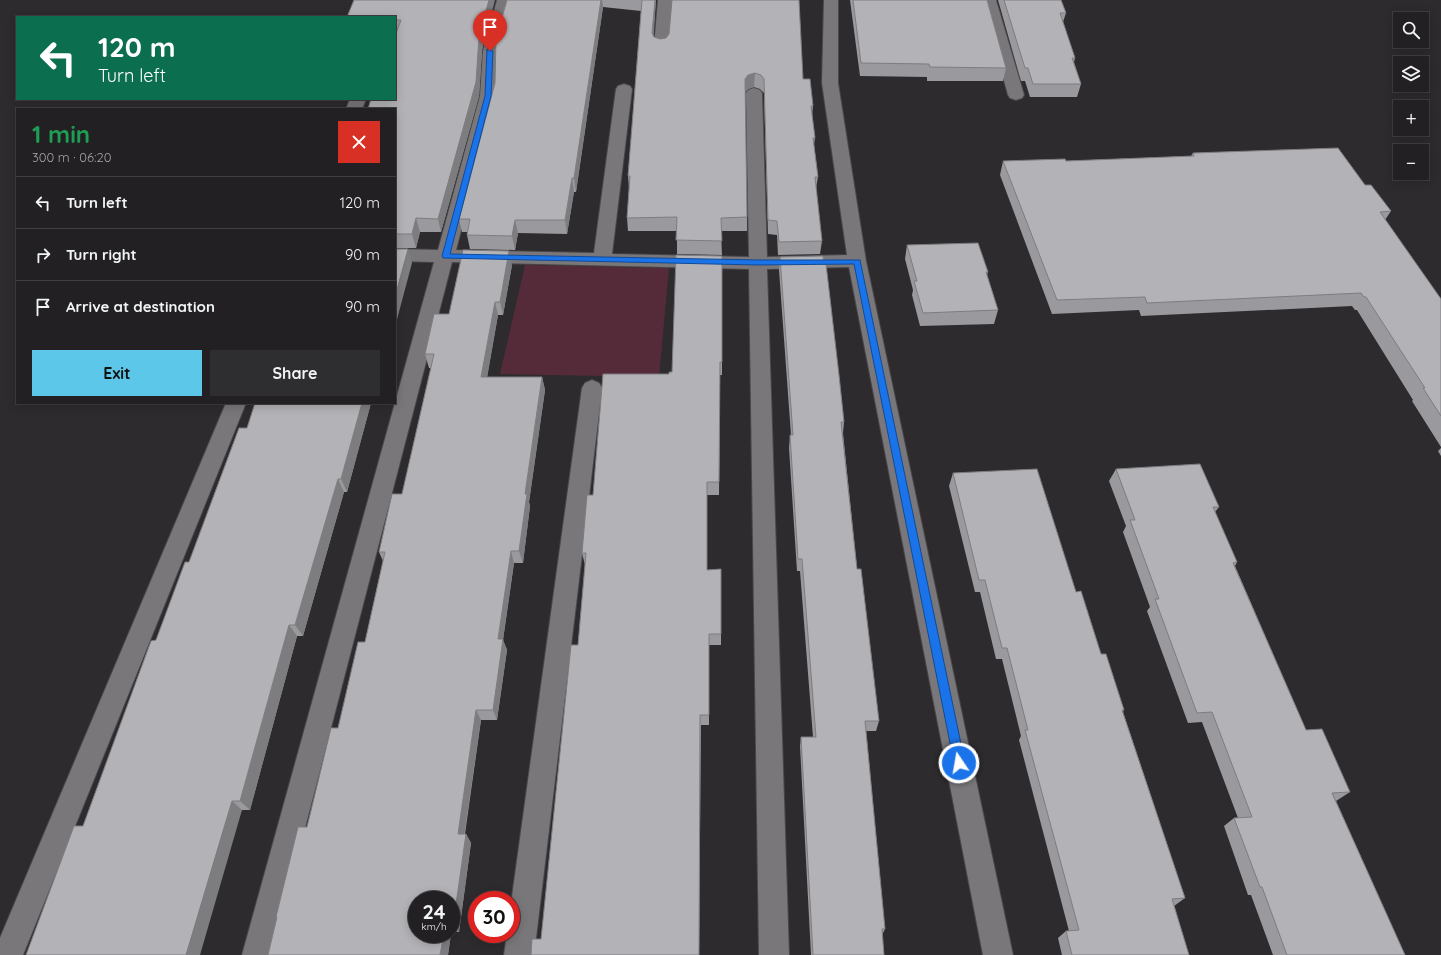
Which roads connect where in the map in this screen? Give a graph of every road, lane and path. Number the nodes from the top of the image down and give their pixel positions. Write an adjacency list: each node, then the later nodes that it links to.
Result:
1 (504, 0): 10 (street)
2 (665, 0): 5 (street)
3 (831, 0): 12 (street)
4 (989, 0): 8 (street)
5 (661, 47)
6 (624, 89): 11 (street)
7 (754, 94): 13 (street)
8 (1016, 95)
9 (396, 255): 10 (street)
10 (445, 256): 11 (street); 17 (street)
11 (602, 260): 13 (street)
12 (857, 262): 13 (street); 20 (street)
13 (758, 263): 19 (street)
14 (592, 388): 18 (street)
15 (236, 404): 16 (street)
16 (8, 955)
17 (257, 955)
18 (519, 955)
19 (774, 955)
20 (998, 955)

